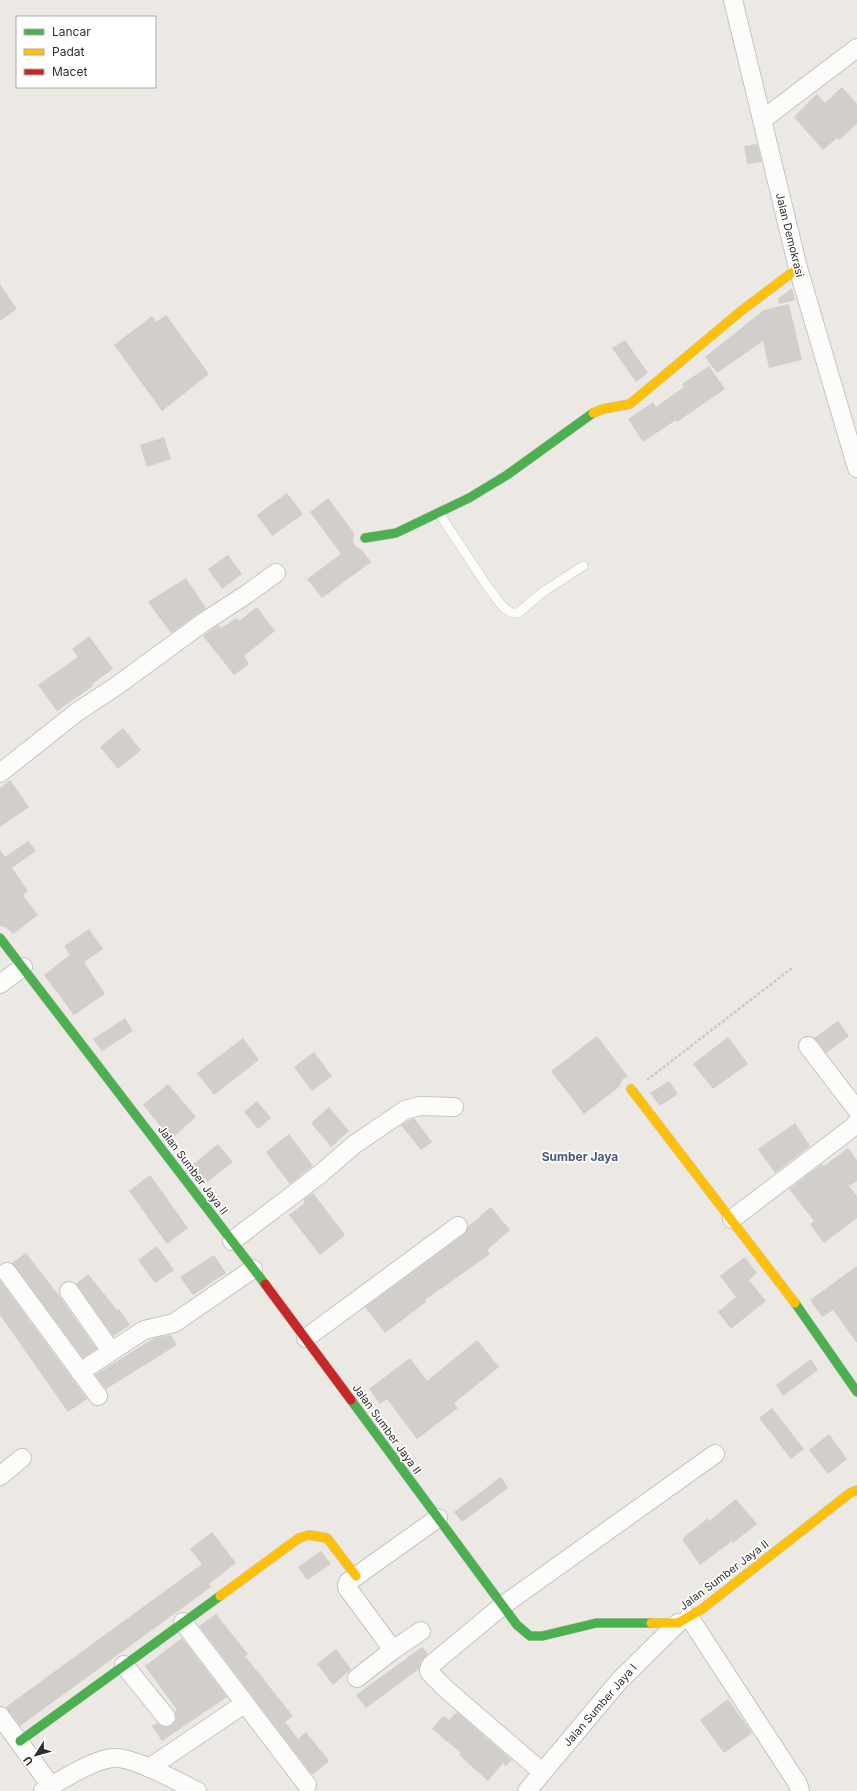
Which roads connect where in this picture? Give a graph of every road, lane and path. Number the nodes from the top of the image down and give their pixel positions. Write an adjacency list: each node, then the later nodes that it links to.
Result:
1 (733, 0): 3 (street, Jalan Demokrasi)
2 (857, 48): 3 (street)
3 (762, 120): 4 (street, Jalan Demokrasi)
4 (798, 268): 5 (street, Jalan Demokrasi); 6 (street)
5 (856, 459)
6 (439, 513): 7 (street); 8 (lane)
7 (365, 538)
8 (583, 566)
9 (276, 573): 10 (street)
10 (0, 773)
11 (0, 938): 12 (street, Jalan Sumber Jaya II)
12 (23, 967): 14 (street); 22 (street, Jalan Sumber Jaya II)
13 (792, 968): 16 (path)
14 (0, 984)
15 (808, 1046): 18 (street)
16 (633, 1092): 20 (street)
17 (454, 1107): 22 (street)
18 (857, 1110)
19 (857, 1123): 20 (street)
20 (732, 1219): 29 (street)
21 (458, 1226): 26 (street)
22 (232, 1241): 23 (street, Jalan Sumber Jaya II)
23 (253, 1268): 26 (street, Jalan Sumber Jaya II); 27 (street)
24 (7, 1272): 28 (street)
25 (70, 1291): 27 (street)
26 (306, 1338): 36 (street, Jalan Sumber Jaya II)
27 (111, 1351): 28 (street)
28 (80, 1372): 31 (street)
29 (852, 1372): 30 (street)
30 (857, 1392)
31 (98, 1396)
32 (714, 1454): 38 (street)
33 (22, 1458): 34 (street)
34 (0, 1476)
35 (857, 1490): 39 (street, Jalan Sumber Jaya II)
36 (438, 1518): 37 (street); 38 (street, Jalan Sumber Jaya II)
37 (356, 1576): 40 (street); 42 (street)
38 (502, 1606): 39 (street, Jalan Sumber Jaya II); 50 (street)
39 (683, 1620): 50 (street, Jalan Sumber Jaya I); 55 (street)
40 (183, 1622): 43 (street); 45 (street)
41 (421, 1631): 42 (street)
42 (393, 1650): 44 (street)
43 (124, 1665): 47 (street); 48 (street)
44 (357, 1678)
45 (244, 1704): 49 (street); 51 (street)
46 (0, 1716): 48 (street)
47 (166, 1717)
48 (20, 1741): 52 (street)
49 (149, 1768): 52 (street); 53 (street)
50 (542, 1772): 54 (street, Jalan Sumber Jaya I)
51 (307, 1785)
52 (47, 1788)
53 (197, 1791)
54 (527, 1791)
55 (800, 1791)

